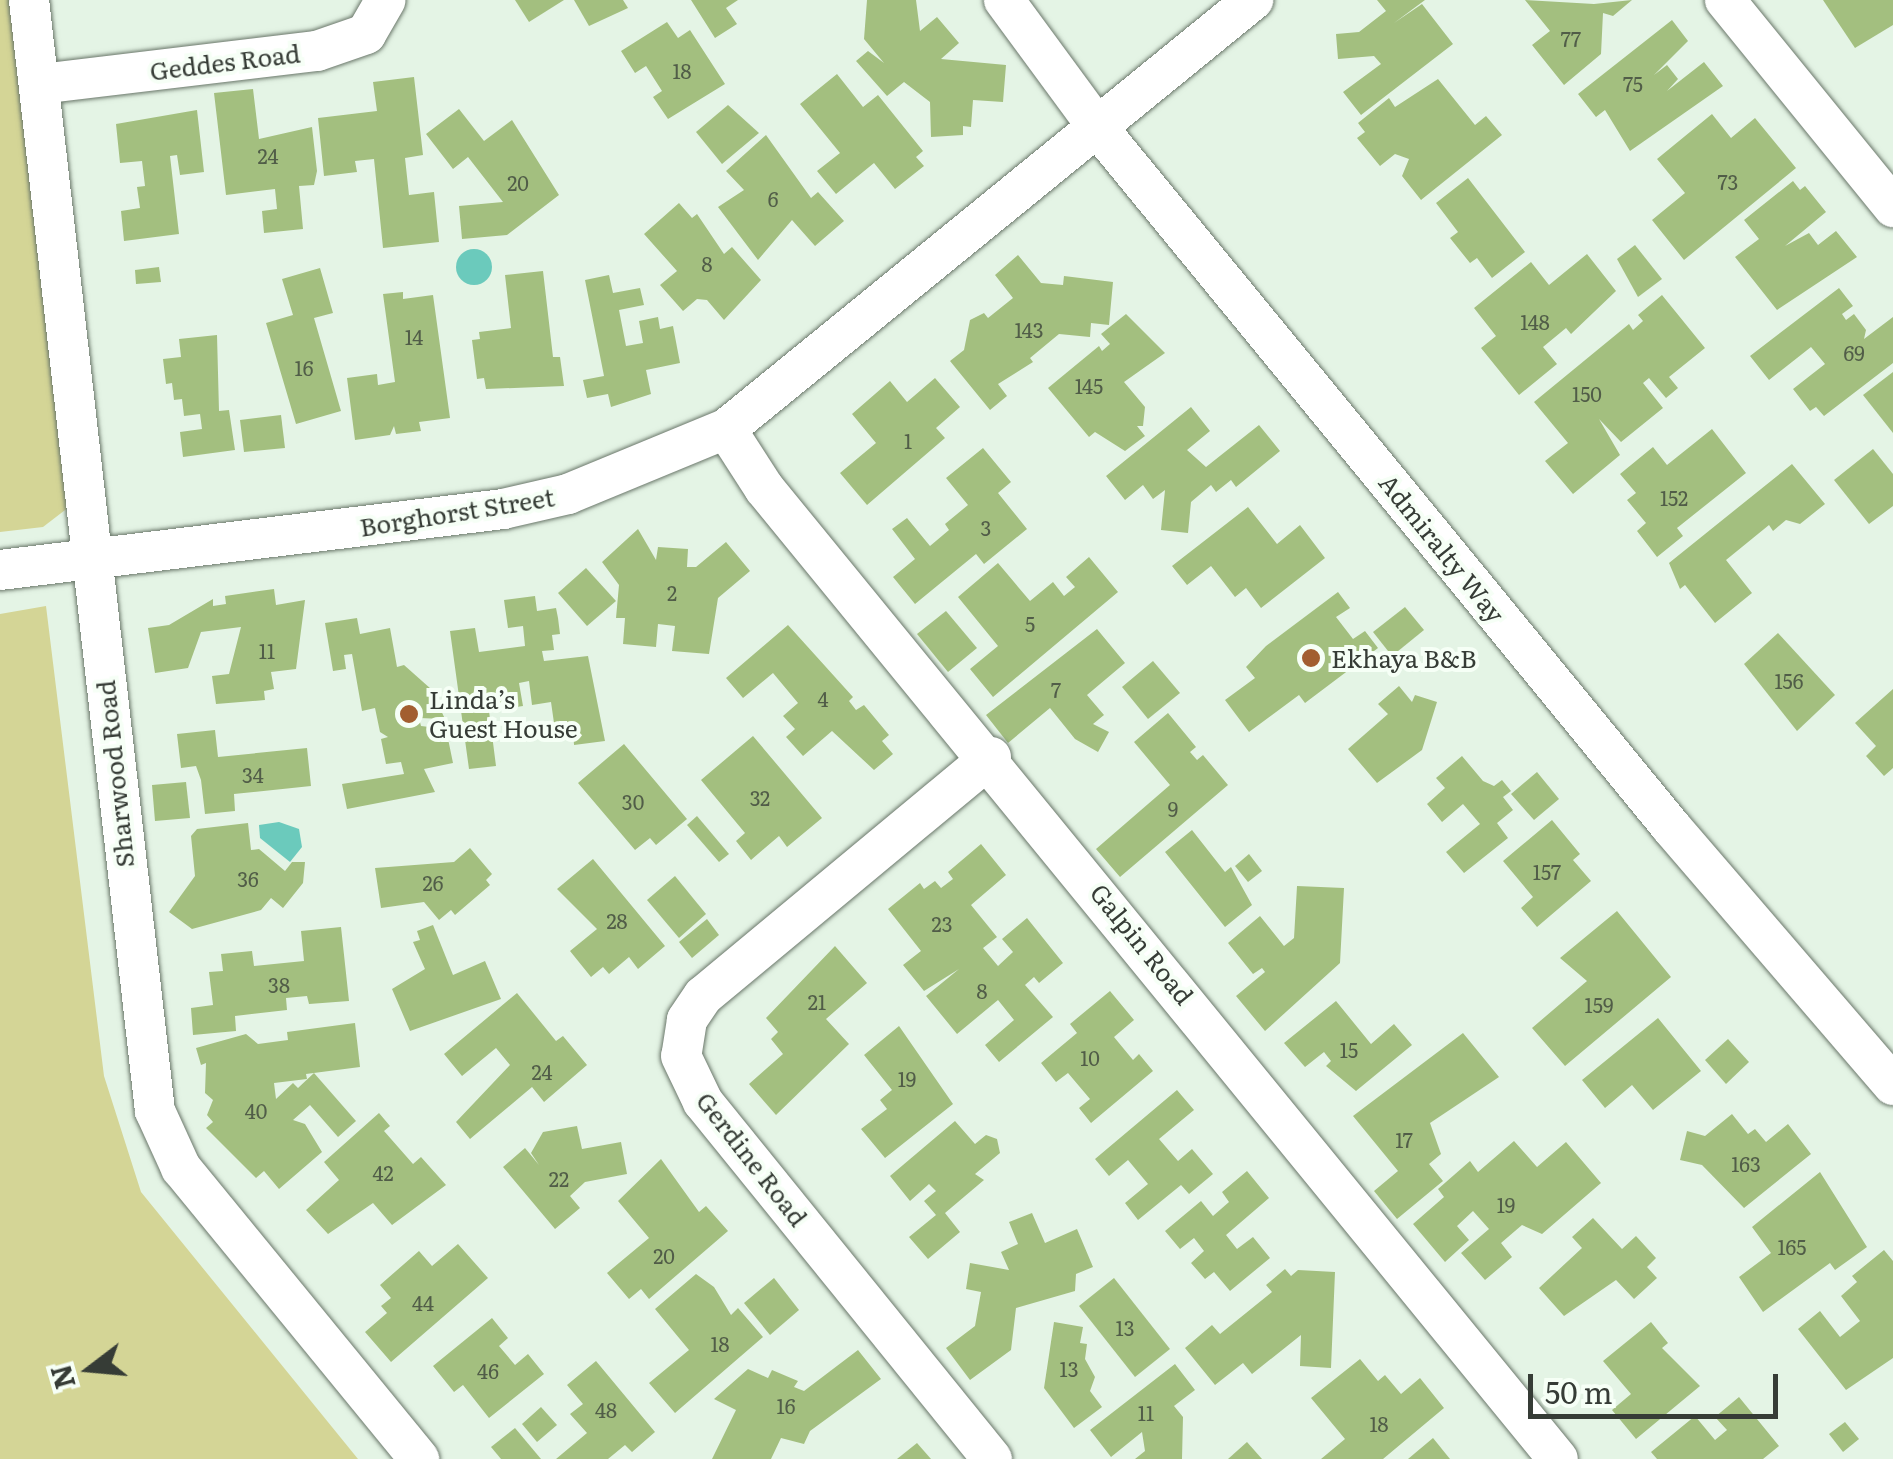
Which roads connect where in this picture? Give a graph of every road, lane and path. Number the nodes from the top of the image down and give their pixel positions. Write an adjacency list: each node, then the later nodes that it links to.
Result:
1 (29, 0): 6 (street, Sharwood Road)
2 (386, 0): 6 (street, Geddes Road)
3 (1004, 0): 7 (street, Admiralty Way)
4 (1253, 0): 7 (street, Borghorst Street)
5 (1725, 0): 8 (street)
6 (40, 84): 10 (street, Sharwood Road)
7 (1098, 128): 9 (street, Borghorst Street); 13 (street, Admiralty Way)
8 (1893, 207)
9 (726, 429): 10 (street, Borghorst Street); 12 (street, Galpin Road)
10 (91, 559): 11 (street, Borghorst Street); 14 (street, Sharwood Road)
11 (0, 570)
12 (991, 757): 15 (street, Gerdine Road); 16 (street, Galpin Road)
13 (1893, 1085)
14 (419, 1459)
15 (992, 1459)
16 (1558, 1459)

